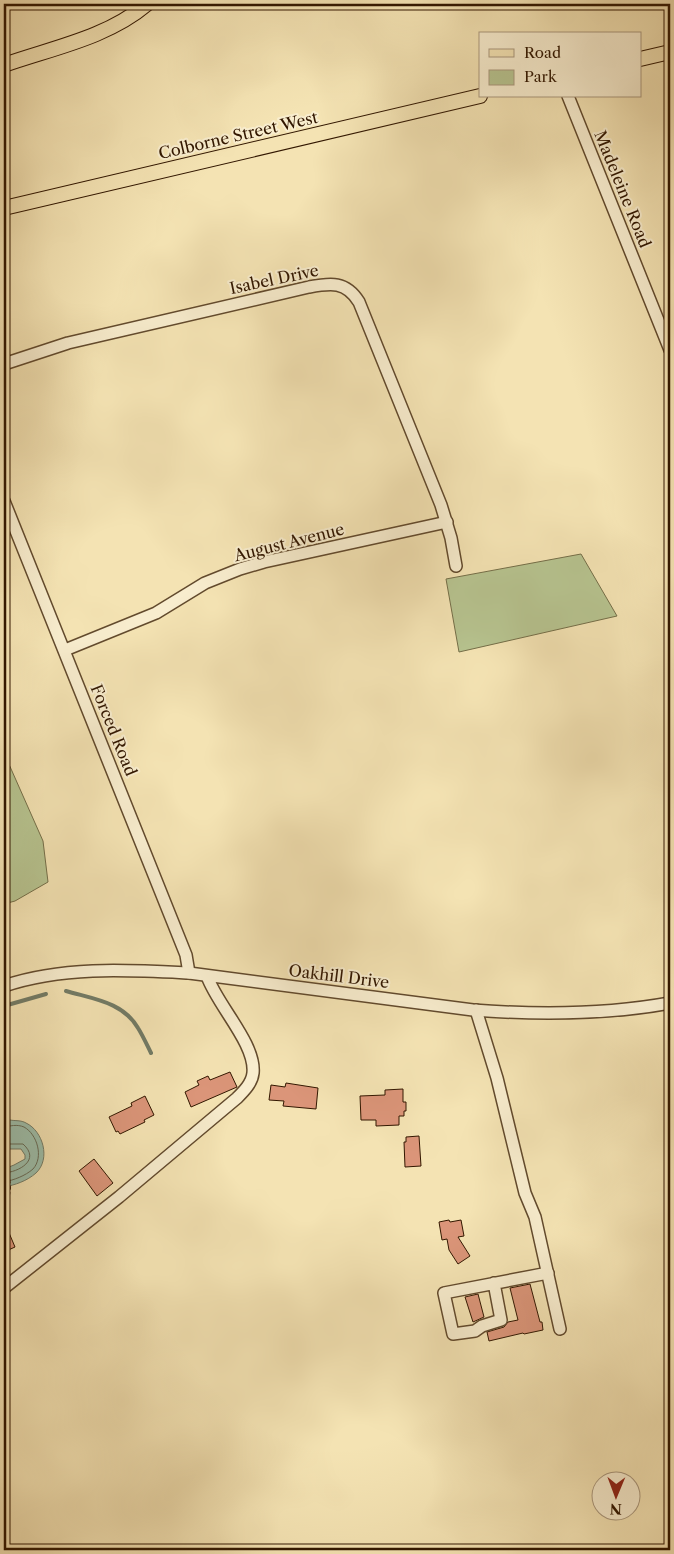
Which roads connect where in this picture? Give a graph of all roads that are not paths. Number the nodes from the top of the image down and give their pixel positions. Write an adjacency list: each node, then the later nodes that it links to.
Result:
1 (147, 4): 4 (main road)
2 (670, 52): 3 (main road)
3 (642, 59)
4 (4, 65)
5 (479, 96): 7 (main road, Colborne Street West)
6 (569, 98): 8 (street, Madeleine Road)
7 (4, 208)
8 (670, 350)
9 (4, 364): 11 (street, Isabel Drive)
10 (4, 502): 13 (street, Forced Road)
11 (447, 522): 12 (street, Isabel Drive); 13 (street, August Avenue)
12 (456, 566)
13 (64, 650): 14 (street, Forced Road)
14 (189, 973): 15 (street, Oakhill Drive); 16 (street, Oakhill Drive)
15 (207, 976): 18 (street, Oakhill Drive); 21 (street)
16 (4, 986)
17 (670, 1003): 18 (street, Oakhill Drive)
18 (476, 1010): 19 (street)
19 (548, 1273): 20 (street); 22 (street)
20 (494, 1283): 20 (street)
21 (4, 1288)
22 (560, 1329)

